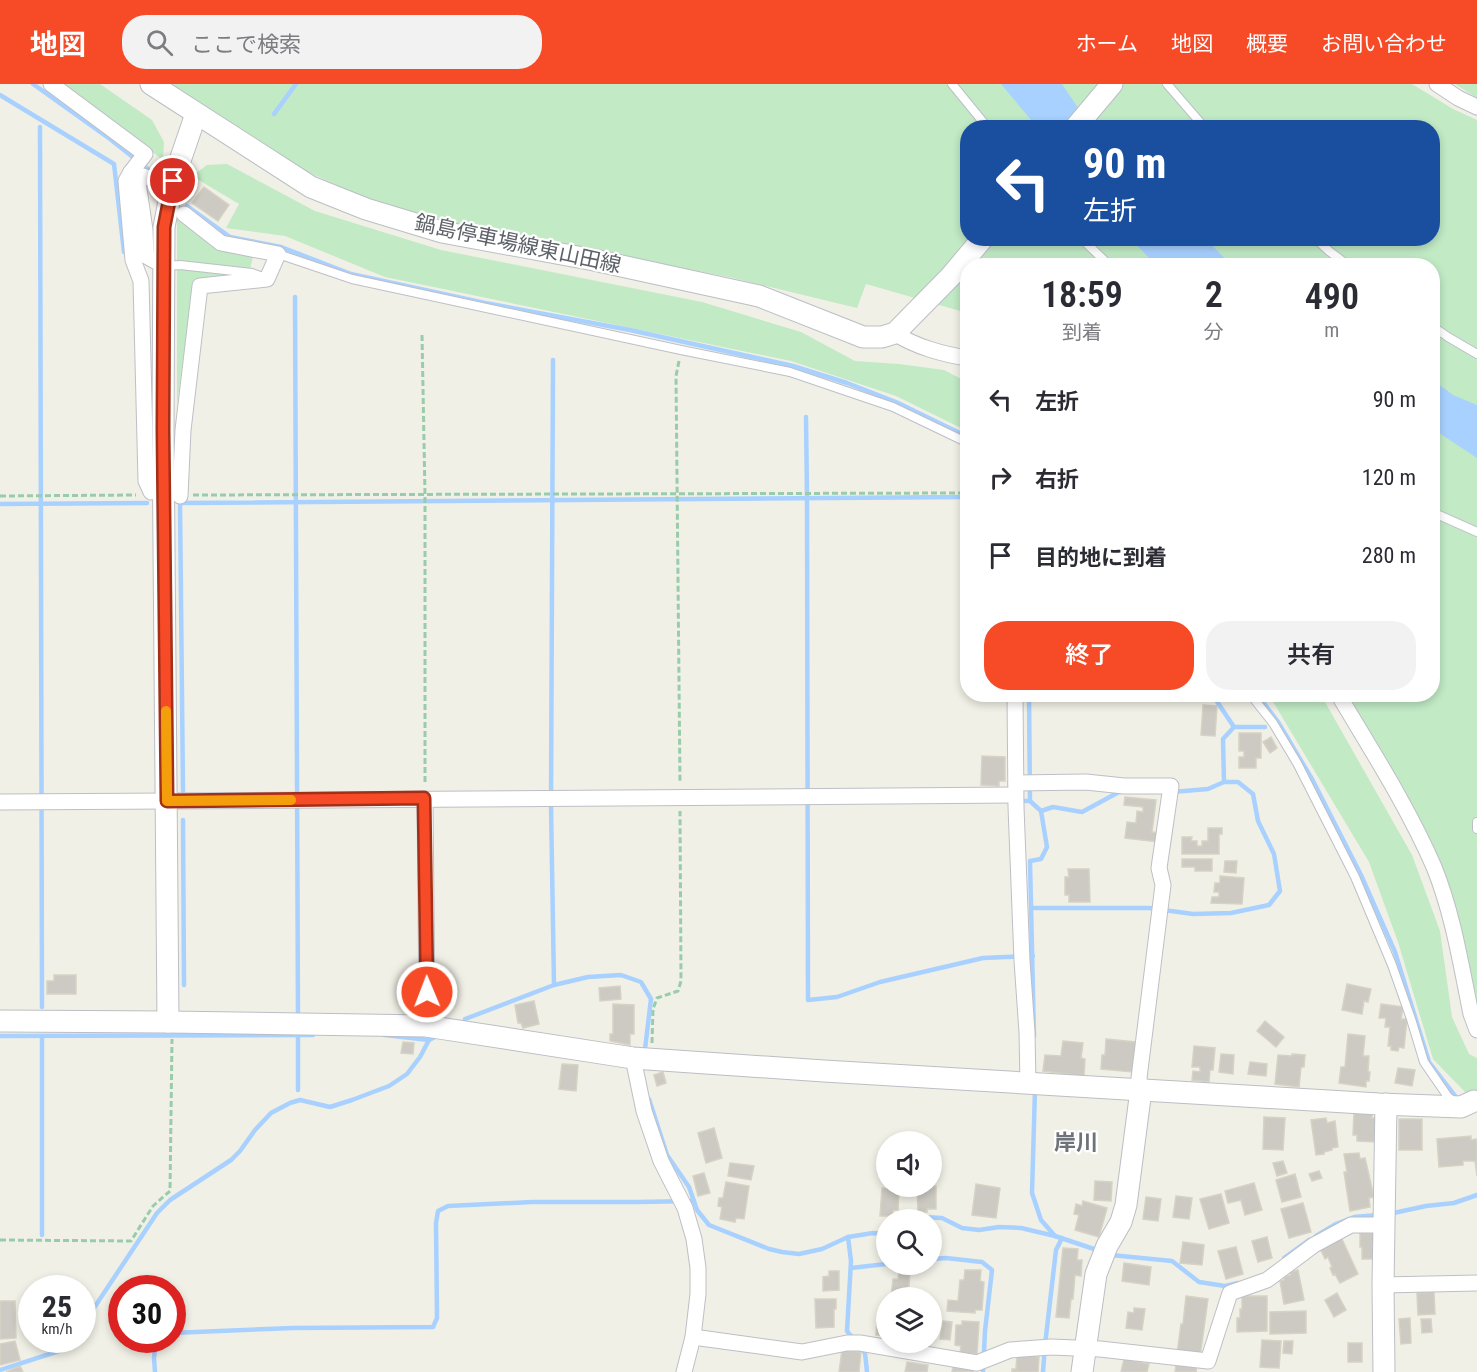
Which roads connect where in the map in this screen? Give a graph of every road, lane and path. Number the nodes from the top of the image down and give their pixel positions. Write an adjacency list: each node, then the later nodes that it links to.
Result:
1 (51, 84): 12 (street)
2 (150, 84): 8 (street, 鍋島停車場線東山田線)
3 (952, 84): 9 (lane)
4 (1112, 84): 10 (street)
5 (1167, 84): 11 (lane)
6 (1437, 84): 7 (street)
7 (1477, 107)
8 (196, 114): 23 (street); 25 (street, 鍋島停車場線東山田線)
9 (981, 120)
10 (1083, 120)
11 (1198, 120)
12 (133, 170): 13 (street); 23 (street); 32 (street)
13 (149, 178)
14 (184, 214): 18 (street)
15 (975, 246): 19 (street)
16 (1089, 246): 20 (lane)
17 (1324, 246): 21 (lane)
18 (278, 255): 24 (street); 28 (lane)
19 (966, 258)
20 (1102, 258)
21 (1338, 258)
22 (960, 265): 25 (street)
23 (164, 266): 24 (lane); 44 (street)
24 (267, 279): 35 (street)
25 (900, 327): 30 (street)
26 (1440, 332): 29 (lane)
27 (422, 335): 36 (path)
28 (681, 350): 31 (lane); 34 (path)
29 (1477, 354)
30 (960, 359)
31 (960, 439)
32 (151, 492): 37 (path)
33 (960, 493): 34 (path)
34 (678, 494): 36 (path); 46 (path)
35 (180, 495): 36 (path)
36 (425, 495): 47 (path)
37 (0, 496)
38 (1440, 516): 39 (lane)
39 (1477, 532)
40 (1016, 702): 43 (street)
41 (1256, 702): 57 (lane)
42 (1343, 702): 52 (street)
43 (1021, 790): 46 (street); 55 (street); 56 (street)
44 (167, 801): 45 (street); 47 (street); 53 (street)
45 (0, 802)
46 (680, 803): 47 (street); 54 (path)
47 (424, 804): 51 (street)
48 (1477, 822): 49 (lane)
49 (1477, 829)
50 (0, 1022): 53 (street)
51 (426, 1026): 53 (street); 54 (street)
52 (1477, 1030)
53 (170, 1031): 60 (path)
54 (642, 1059): 55 (street); 63 (street)
55 (1034, 1083): 56 (street)
56 (1141, 1090): 58 (street); 64 (street)
57 (1470, 1103): 58 (street)
58 (1386, 1104): 59 (street)
59 (1384, 1216): 62 (street); 64 (street)
60 (0, 1240)
61 (1477, 1283): 62 (street)
62 (1383, 1285): 67 (street)
63 (693, 1337): 64 (street); 65 (street)
64 (1086, 1349): 66 (street)
65 (684, 1372)
66 (1082, 1372)
67 (1383, 1372)

